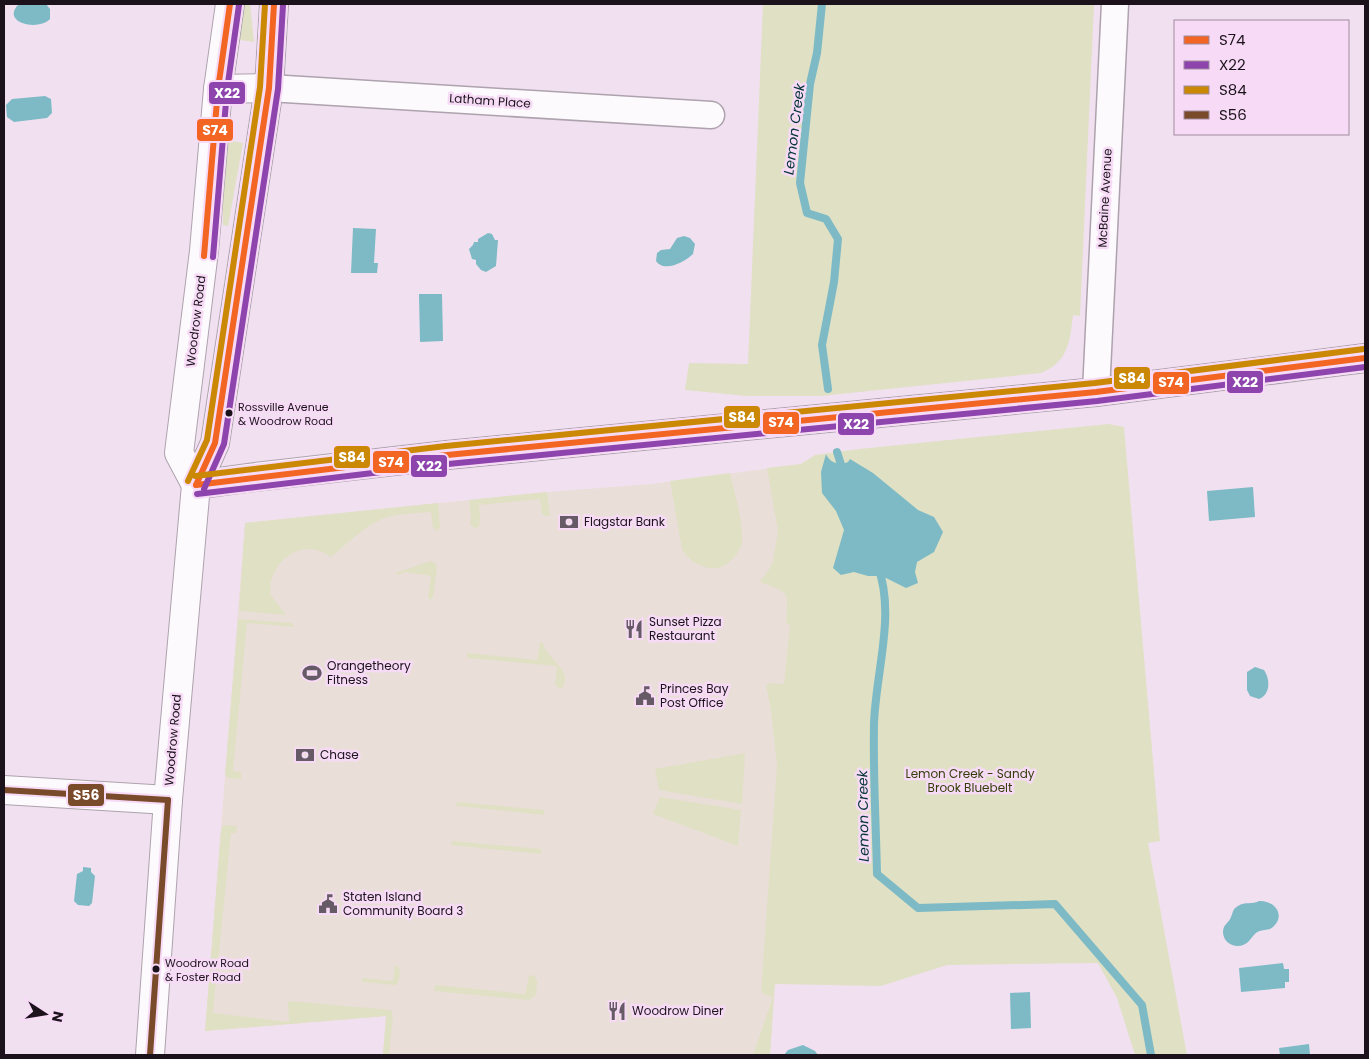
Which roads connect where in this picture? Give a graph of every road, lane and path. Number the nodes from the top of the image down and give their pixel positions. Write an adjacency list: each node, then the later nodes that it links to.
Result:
1 (230, 4): 5 (street, Woodrow Road)
2 (274, 4): 4 (street, Woodrow Road)
3 (1115, 4): 8 (street, McBaine Avenue)
4 (269, 88): 5 (street); 6 (street, Latham Place); 9 (street, Woodrow Road)
5 (218, 89): 9 (street, Woodrow Road)
6 (711, 115)
7 (1365, 358): 8 (street)
8 (1096, 392): 9 (street)
9 (196, 485): 11 (street, Woodrow Road)
10 (4, 790): 11 (street)
11 (168, 800): 12 (street, Woodrow Road)
12 (150, 1055)

